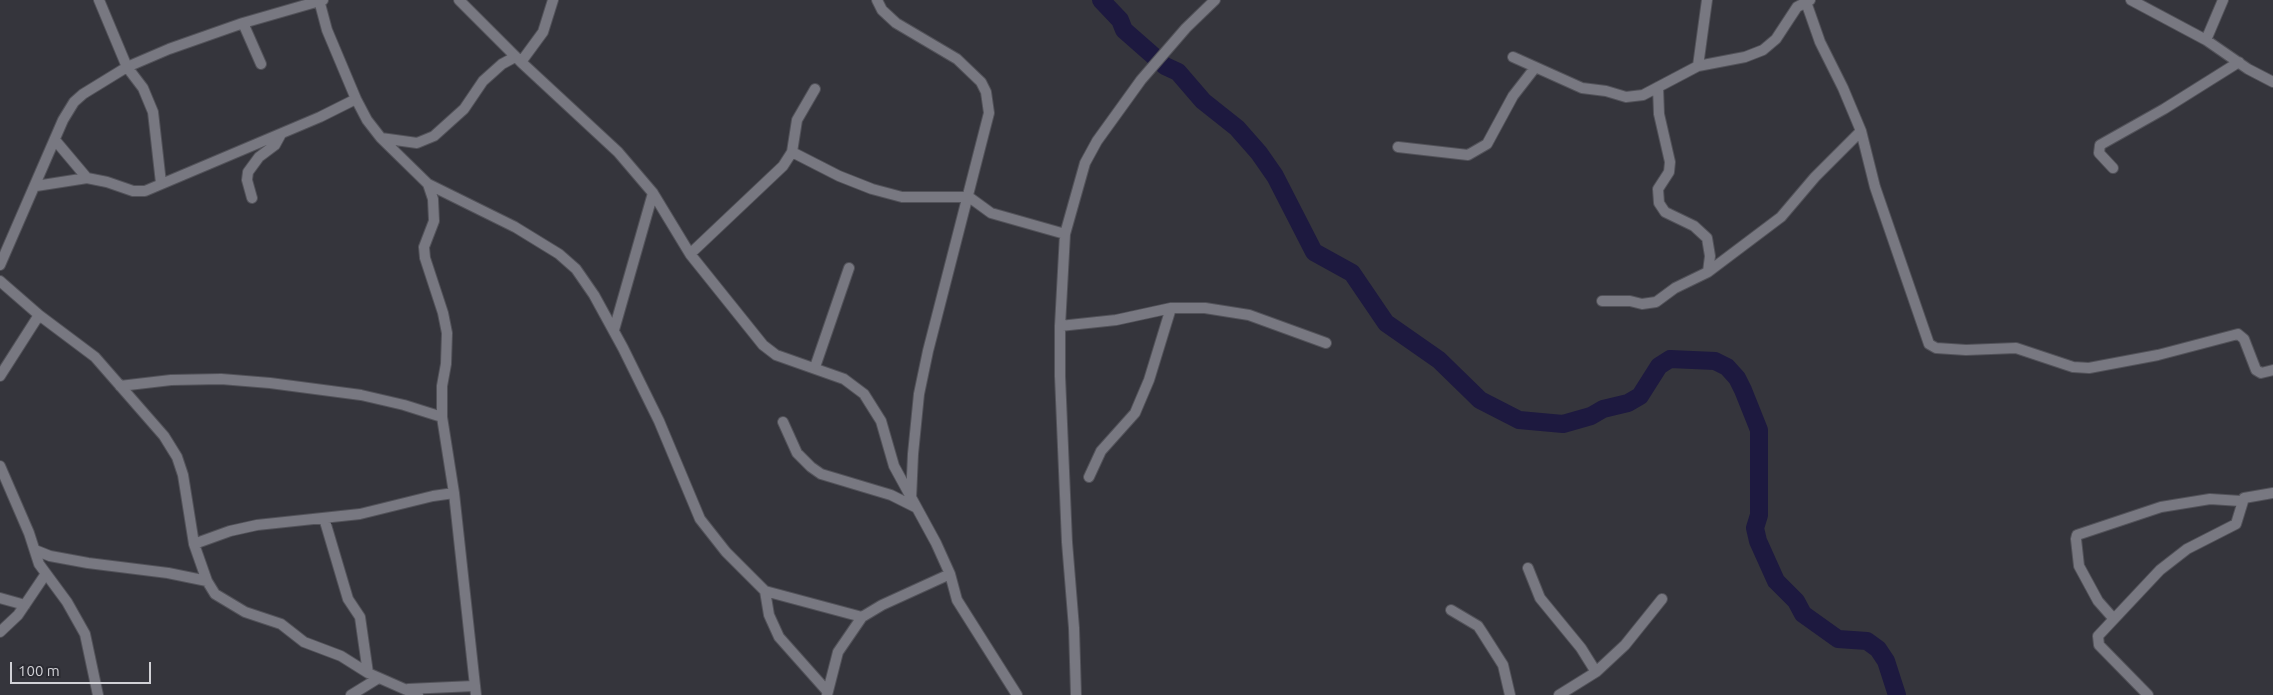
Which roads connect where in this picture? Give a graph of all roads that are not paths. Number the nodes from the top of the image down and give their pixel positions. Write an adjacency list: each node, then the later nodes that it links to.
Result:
1 (100, 0): 18 (street)
2 (321, 0): 11 (street); 23 (street)
3 (459, 0): 14 (street)
4 (552, 0): 14 (street)
5 (877, 0): 36 (street)
6 (1215, 0): 38 (street)
7 (1707, 0): 17 (street)
8 (2131, 0): 12 (street)
9 (1809, 1): 17 (street); 24 (street)
10 (2220, 1): 12 (street)
11 (243, 23): 16 (street); 18 (street)
12 (2206, 40): 15 (street)
13 (1512, 57): 19 (street)
14 (518, 60): 26 (street); 35 (street)
15 (2238, 62): 20 (street); 30 (street)
16 (261, 64)
17 (1698, 66): 21 (street)
18 (127, 67): 27 (street); 32 (street)
19 (1534, 69): 21 (street); 28 (street)
20 (2273, 82)
21 (1658, 87): 42 (street)
22 (815, 89): 29 (street)
23 (356, 99): 25 (street); 26 (street)
24 (1861, 132): 42 (street); 51 (street)
25 (281, 134): 32 (street); 37 (street)
26 (381, 138): 33 (street)
27 (55, 140): 31 (street); 34 (street)
28 (1398, 148)
29 (792, 152): 36 (street); 39 (street)
30 (2113, 168)
31 (87, 178): 32 (street); 34 (street)
32 (161, 183)
33 (428, 184): 48 (street); 54 (street)
34 (36, 186): 40 (street)
35 (652, 193): 39 (street); 48 (street)
36 (969, 197): 38 (street); 60 (street)
37 (252, 198)
38 (1065, 234): 47 (street)
39 (690, 254): 50 (street)
40 (0, 265)
41 (849, 268): 50 (street)
42 (1708, 272): 44 (street)
43 (0, 281): 46 (street)
44 (1602, 302)
45 (1171, 308): 47 (street); 49 (street); 57 (street)
46 (39, 315): 52 (street); 53 (street)
47 (1060, 326): 88 (street)
48 (614, 330): 70 (street)
49 (1326, 343)
50 (815, 367): 60 (street)
51 (2273, 370)
52 (0, 376)
53 (120, 386): 54 (street); 64 (street)
54 (442, 417): 58 (street)
55 (783, 422): 62 (street)
56 (0, 466): 65 (street)
57 (1089, 477)
58 (454, 492): 63 (street); 82 (street)
59 (2273, 493): 61 (street)
60 (912, 499): 62 (street)
61 (2241, 500): 76 (street); 76 (street)
62 (918, 509): 67 (street)
63 (324, 518): 64 (street); 79 (street)
64 (194, 544): 69 (street)
65 (35, 550): 68 (street); 69 (street)
66 (1528, 568): 78 (street)
67 (950, 574): 75 (street); 87 (street)
68 (45, 575): 73 (street); 84 (street)
69 (207, 581): 79 (street)
70 (765, 591): 75 (street); 83 (street)
71 (0, 598): 73 (street)
72 (1662, 599): 78 (street)
73 (24, 606): 77 (street)
74 (1451, 610): 89 (street)
75 (862, 617): 83 (street)
76 (2113, 618): 91 (street)
77 (0, 632)
78 (1596, 672): 90 (street)
79 (368, 673): 80 (street)
80 (378, 679): 81 (street); 85 (street)
81 (406, 689): 82 (street); 86 (street)
82 (475, 690)
83 (827, 693)
84 (98, 695)
85 (351, 695)
86 (418, 695)
87 (1017, 695)
88 (1076, 695)
89 (1510, 695)
90 (1559, 695)
91 (2148, 695)

